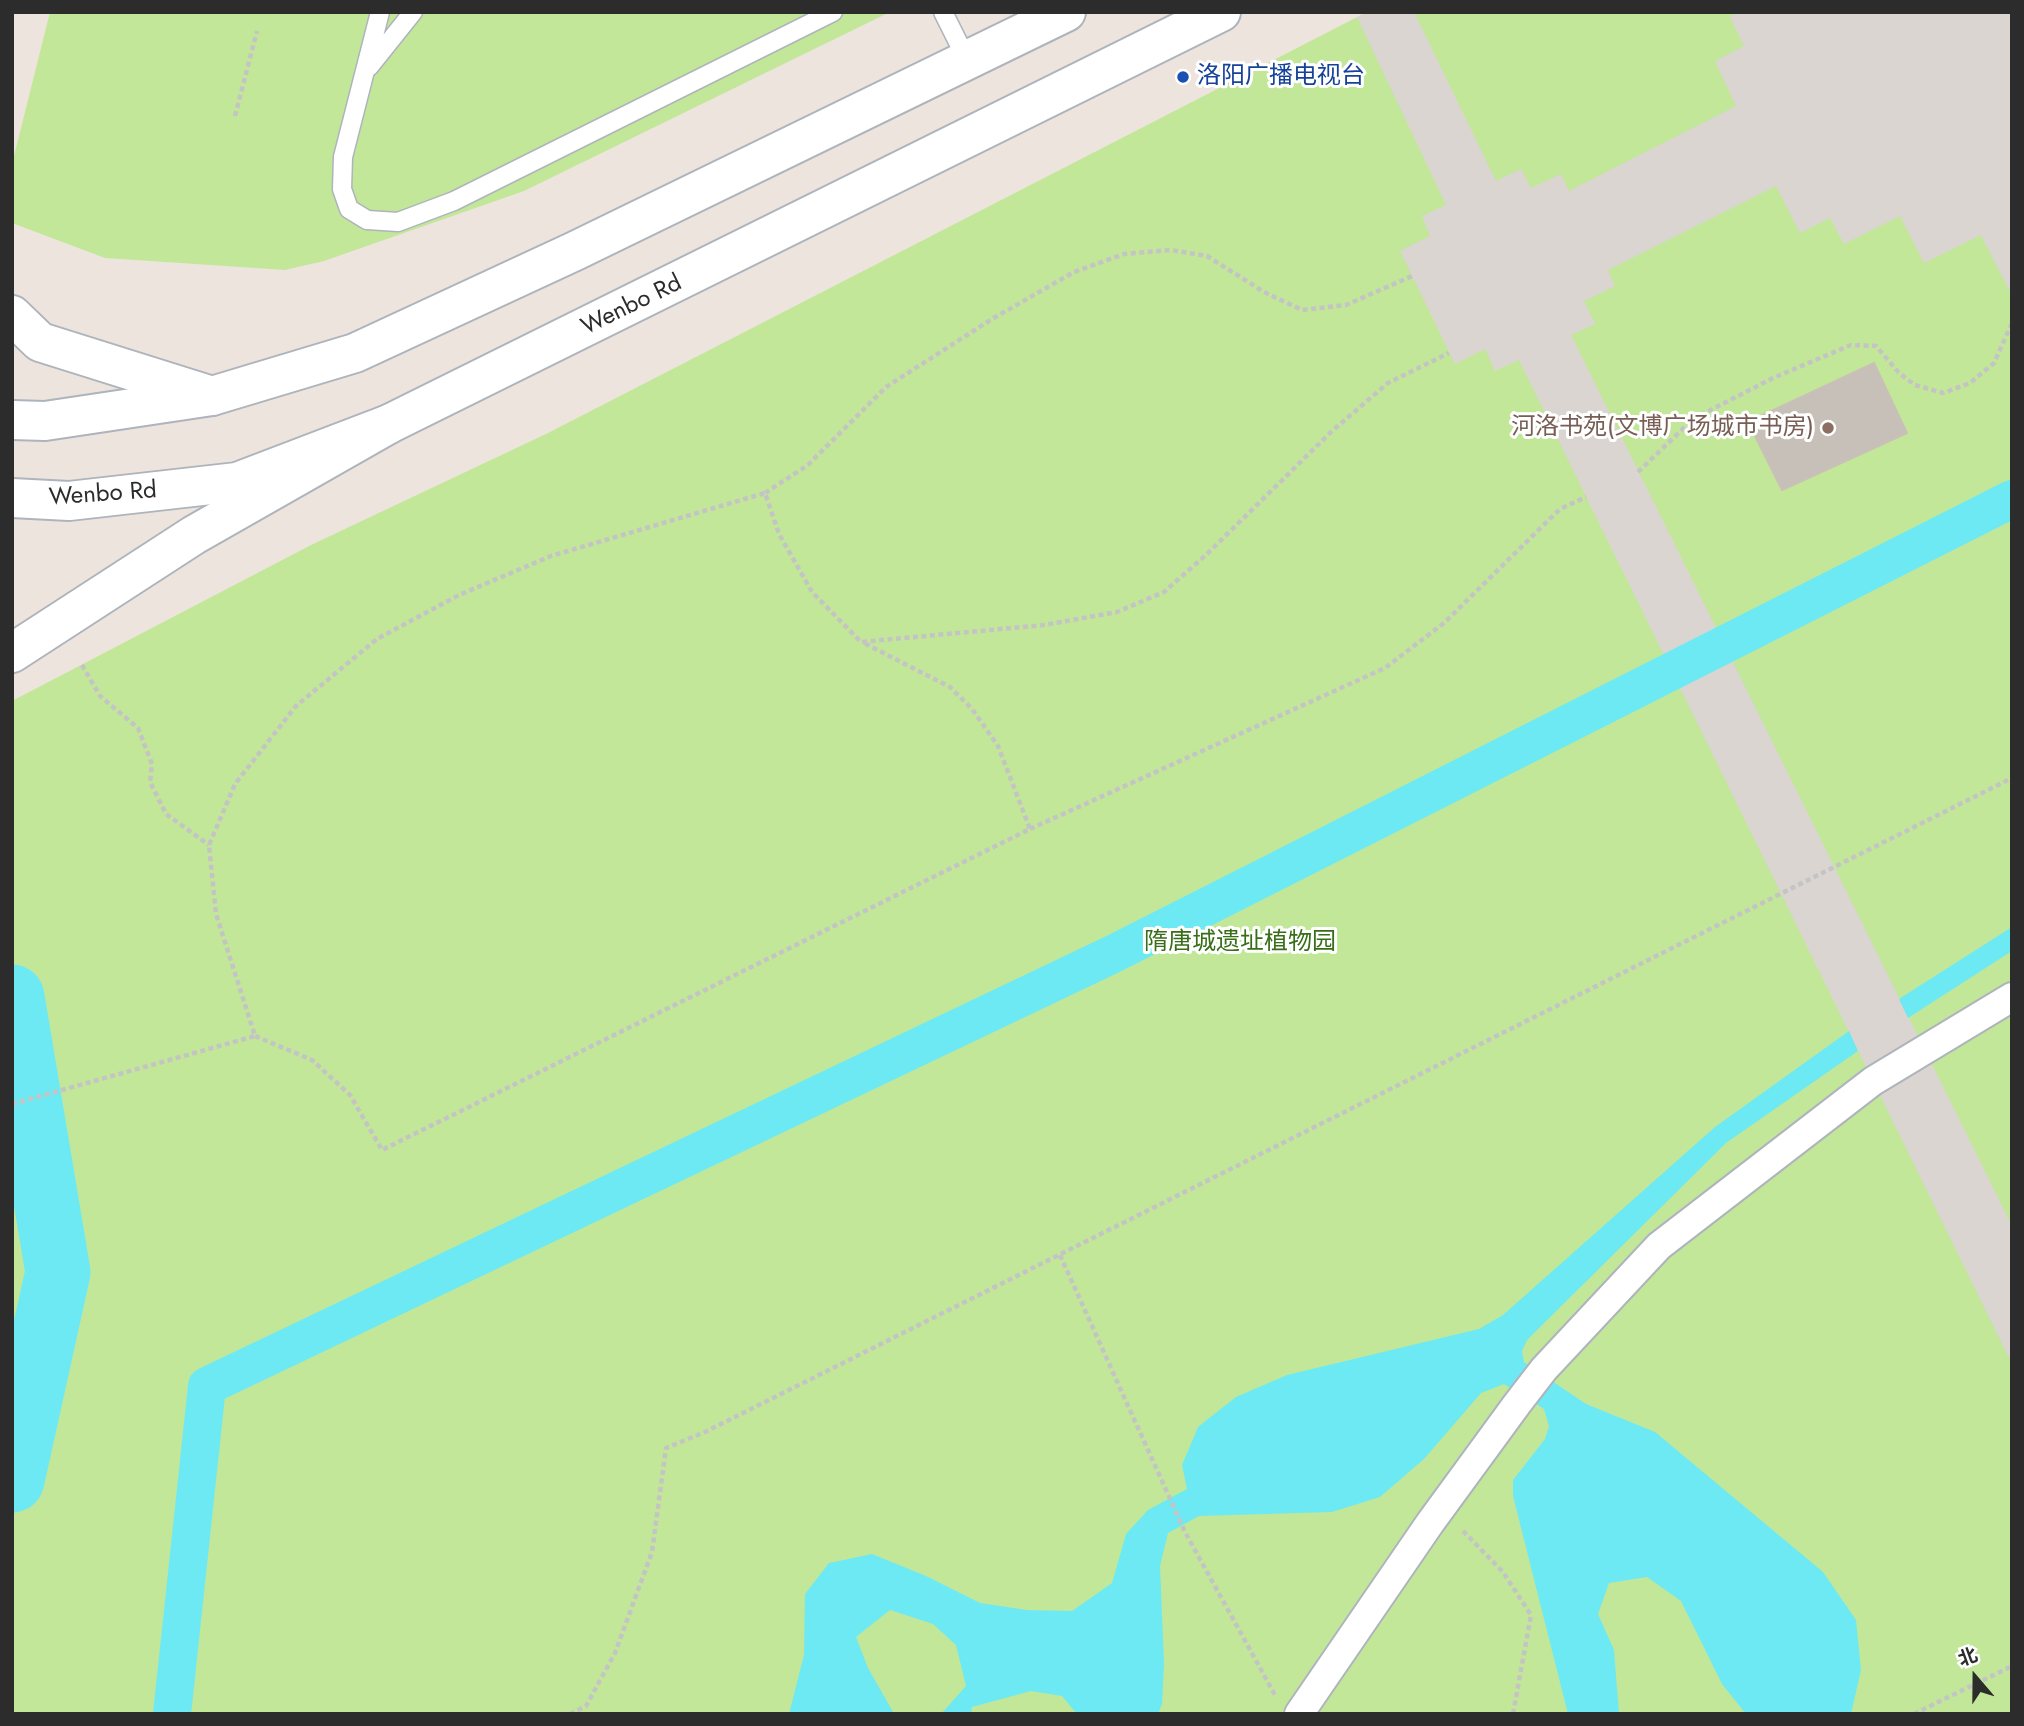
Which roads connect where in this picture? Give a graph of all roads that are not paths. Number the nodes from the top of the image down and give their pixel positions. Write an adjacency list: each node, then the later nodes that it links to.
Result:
1 (380, 12): 8 (lane)
2 (413, 12): 8 (lane)
3 (833, 12): 8 (lane)
4 (943, 12): 7 (lane)
5 (1066, 12): 7 (street)
6 (1221, 12): 12 (street, Wenbo Rd)
7 (967, 60): 10 (street)
8 (364, 72)
9 (12, 315): 10 (street)
10 (212, 396): 11 (street)
11 (12, 420)
12 (389, 424): 13 (street, Wenbo Rd); 14 (street)
13 (12, 498)
14 (12, 653)
15 (2012, 997): 16 (street)
16 (1289, 1708)

